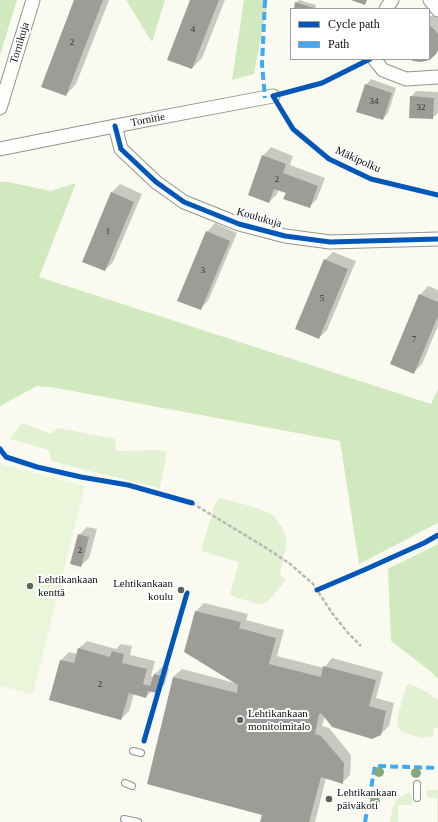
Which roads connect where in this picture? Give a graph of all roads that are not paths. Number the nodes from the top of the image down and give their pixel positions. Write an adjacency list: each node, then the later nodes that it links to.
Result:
1 (33, 0): 7 (street, Tornikuja)
2 (430, 0): 3 (street)
3 (438, 10)
4 (375, 60): 5 (street)
5 (438, 78)
6 (274, 96): 8 (street, Tornitie)
7 (0, 108)
8 (115, 126): 9 (street, Tornitie); 10 (street, Koulukuja)
9 (0, 149)
10 (438, 239)
11 (133, 751): 12 (lane)
12 (141, 753)
13 (125, 783): 15 (lane)
14 (417, 784): 16 (lane)
15 (132, 786)
16 (417, 798)
17 (124, 819): 18 (lane)
18 (138, 822)

